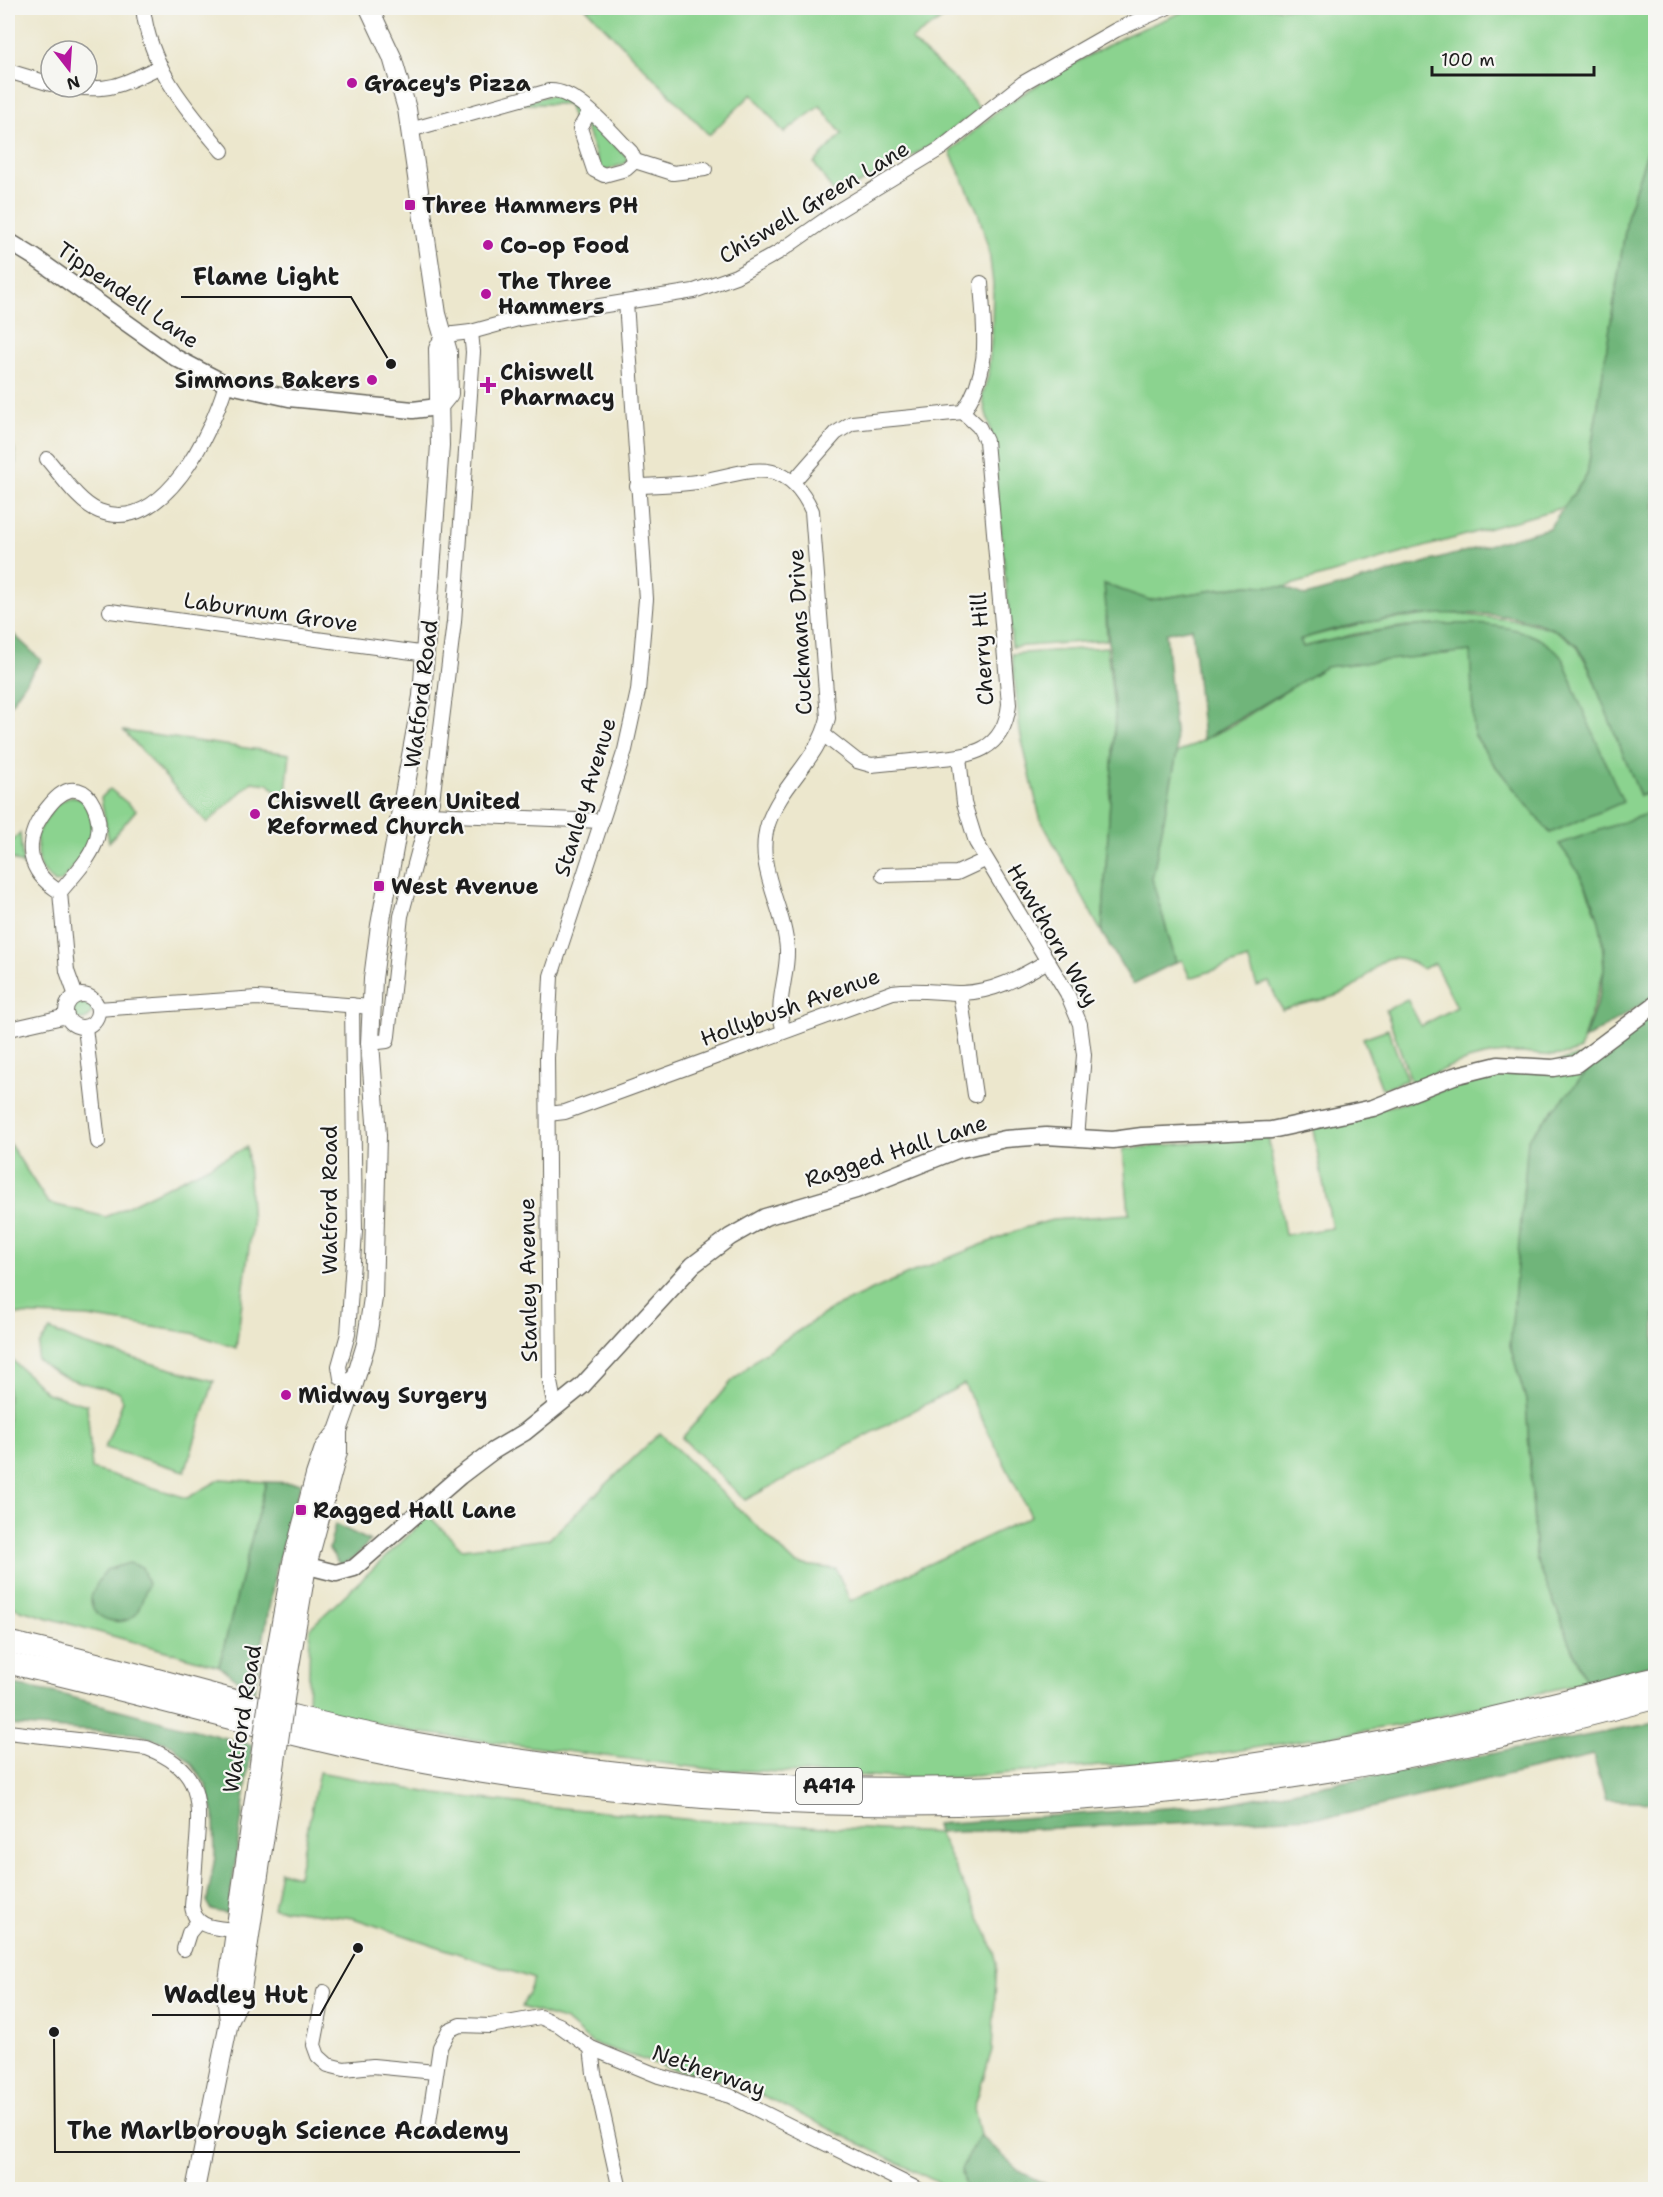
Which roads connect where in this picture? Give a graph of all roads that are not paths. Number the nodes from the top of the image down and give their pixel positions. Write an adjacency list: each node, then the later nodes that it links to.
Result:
1 (144, 8): 4 (street)
2 (369, 8): 9 (main road)
3 (1166, 8): 15 (street, Chiswell Green Lane)
4 (159, 67): 7 (street); 10 (street)
5 (8, 71): 6 (street)
6 (39, 80)
7 (99, 89)
8 (590, 111): 9 (street); 11 (street); 11 (street)
9 (410, 130): 17 (main road)
10 (222, 151)
11 (635, 161): 12 (street)
12 (705, 169)
13 (8, 241): 18 (street, Tippendell Lane)
14 (981, 283): 20 (street)
15 (626, 302): 16 (street, Chiswell Green Lane); 23 (street, Stanley Avenue)
16 (471, 332): 17 (street, Chiswell Green Lane); 29 (street, Watford Road)
17 (445, 335): 19 (main road, Watford Road)
18 (226, 384): 19 (street, Tippendell Lane); 21 (street)
19 (438, 407): 25 (main road, Watford Road)
20 (963, 412): 22 (street); 27 (street, Cherry Hill)
21 (47, 459)
22 (793, 482): 23 (street); 26 (street, Cuckmans Drive)
23 (637, 486): 30 (street, Stanley Avenue)
24 (110, 611): 25 (street, Laburnum Grove)
25 (427, 654): 28 (main road, Watford Road)
26 (824, 735): 27 (street, Cherry Hill); 44 (street, Cuckmans Drive)
27 (959, 757): 31 (street, Hawthorn Way)
28 (403, 813): 29 (street); 39 (main road, Watford Road)
29 (427, 816): 30 (street); 45 (street, Watford Road)
30 (602, 821): 47 (street, Stanley Avenue)
31 (985, 860): 32 (street); 34 (street, Hawthorn Way)
32 (883, 875)
33 (60, 892): 33 (street); 36 (street)
34 (1048, 961): 35 (street, Hollybush Avenue); 48 (street, Hawthorn Way)
35 (960, 993): 44 (street, Hollybush Avenue); 46 (street)
36 (76, 996): 40 (street); 41 (street)
37 (1656, 1004): 48 (street, Ragged Hall Lane)
38 (352, 1005): 39 (street); 40 (street); 50 (street, Watford Road)
39 (372, 1007): 45 (main road, Watford Road)
40 (98, 1010): 42 (street)
41 (67, 1016): 42 (street); 43 (street)
42 (85, 1027): 49 (street)
43 (9, 1029)
44 (784, 1031): 47 (street, Hollybush Avenue)
45 (370, 1043): 50 (main road, Watford Road)
46 (975, 1095)
47 (548, 1114): 51 (street, Stanley Avenue)
48 (1077, 1138): 51 (street, Ragged Hall Lane)
49 (98, 1142)
50 (354, 1384): 52 (main road, Watford Road)
51 (555, 1408): 52 (street, Ragged Hall Lane)
52 (300, 1564): 59 (main road, Watford Road, bridge)
53 (8, 1642): 55 (highway, A414)
54 (8, 1663): 56 (highway, A414)
55 (1656, 1678)
56 (1656, 1698)
57 (8, 1732): 58 (street)
58 (198, 1922): 59 (street); 60 (street)
59 (243, 1931): 65 (main road, Watford Road)
60 (184, 1949)
61 (324, 1992): 63 (street)
62 (591, 2048): 63 (street, Netherway); 66 (street); 67 (street, Netherway)
63 (435, 2072): 64 (street, Netherway)
64 (429, 2122)
65 (195, 2190)
66 (621, 2190)
67 (919, 2190)

